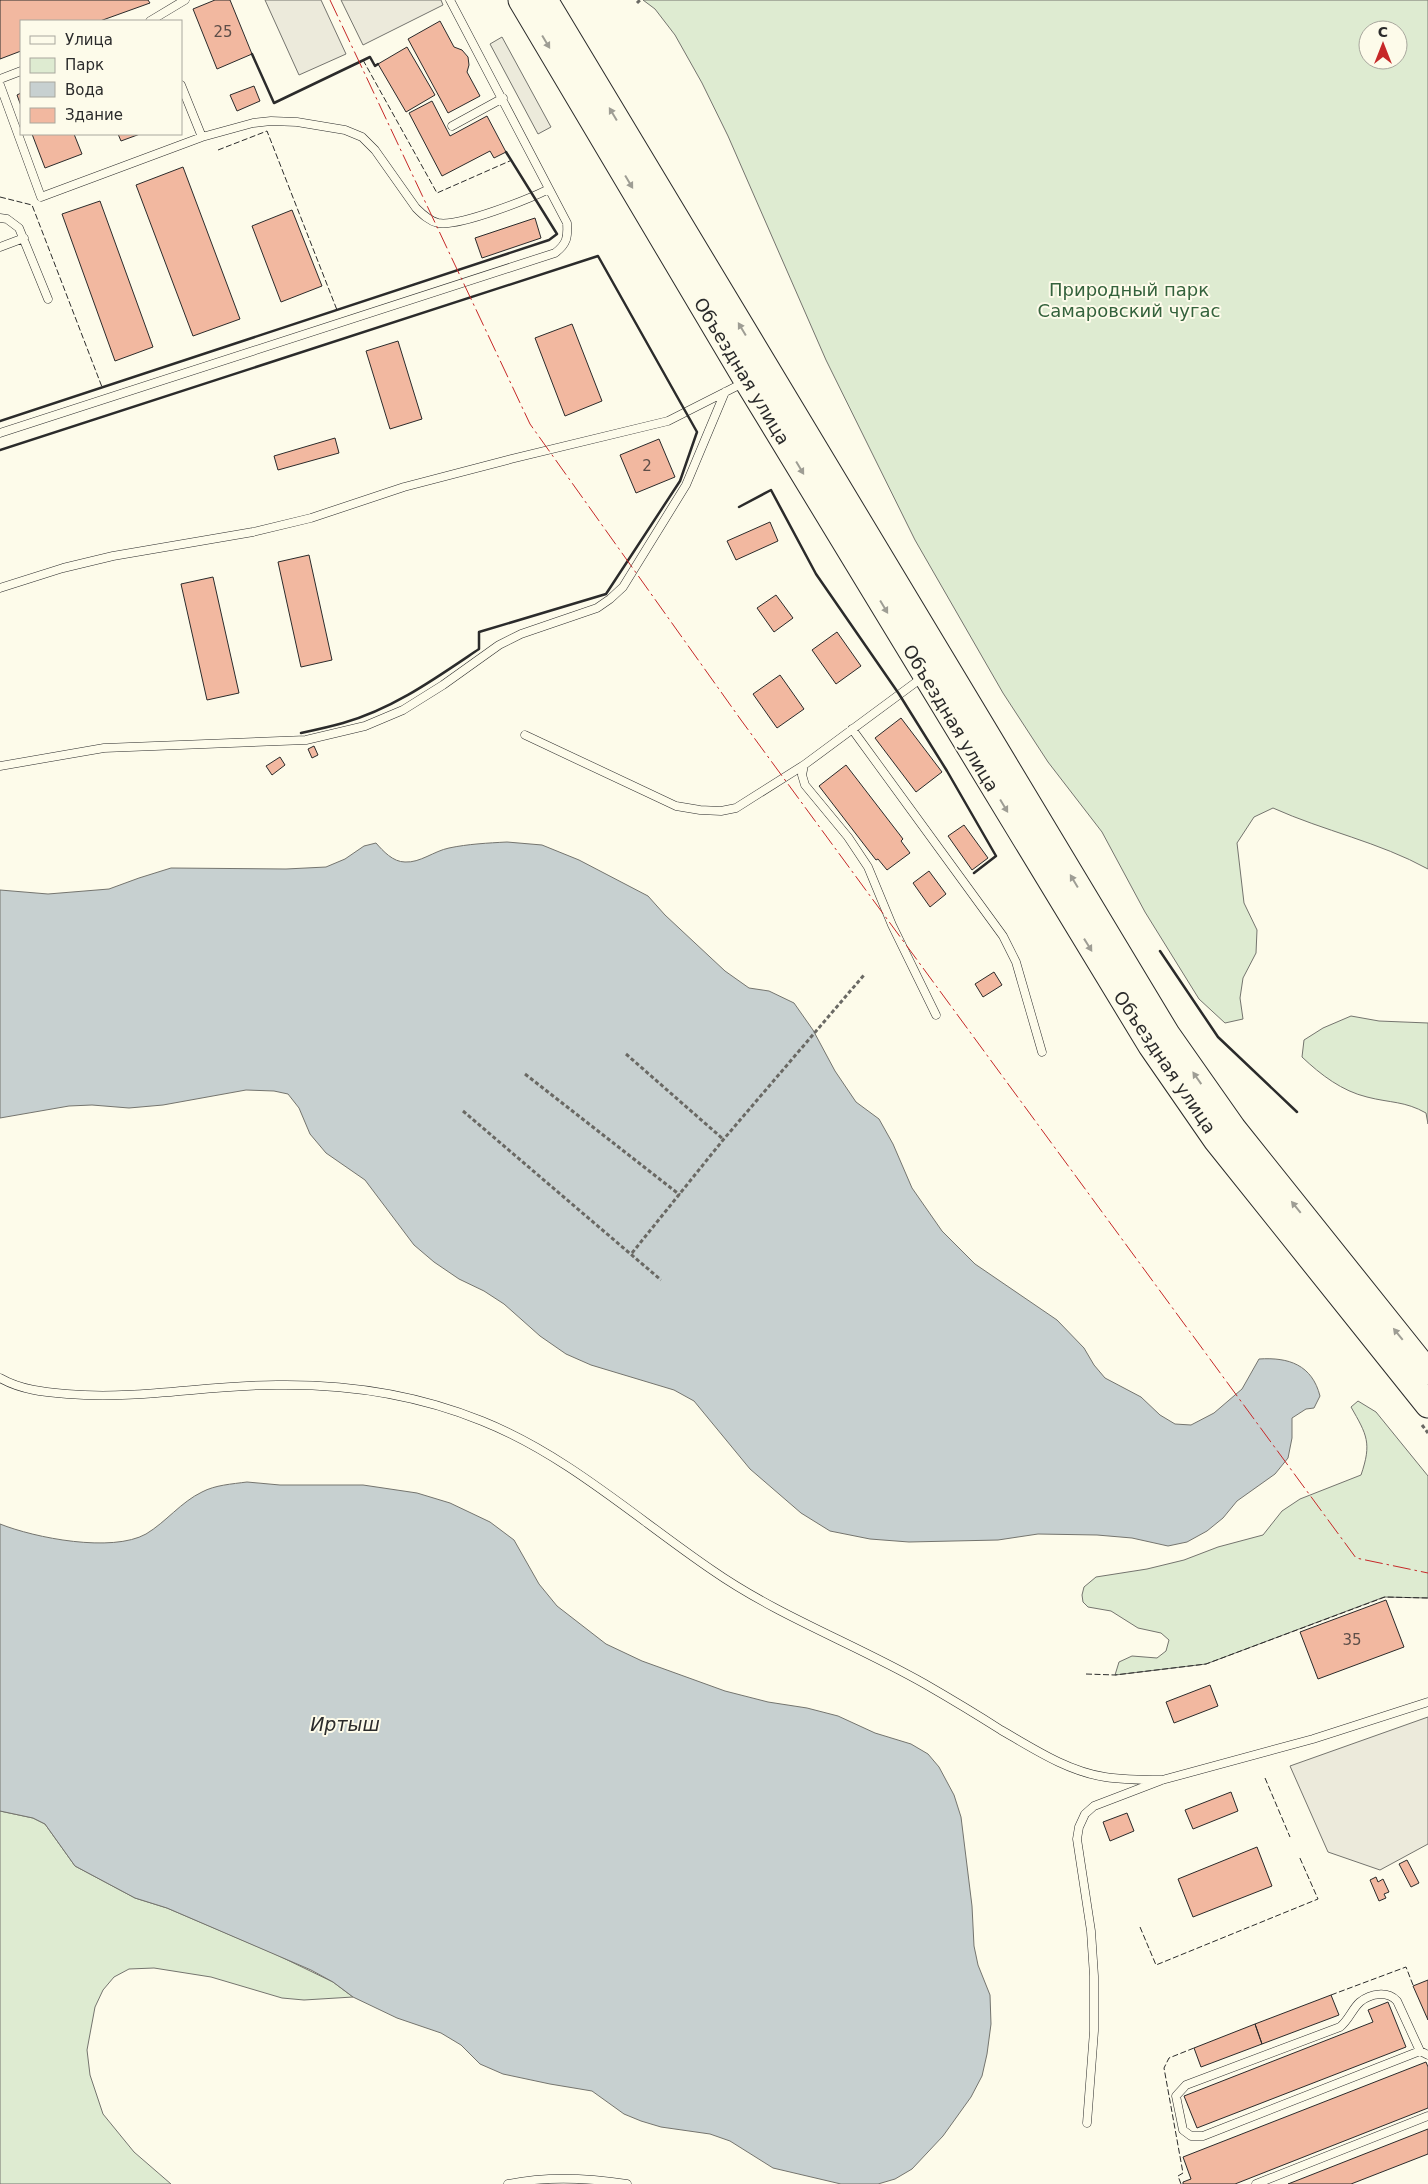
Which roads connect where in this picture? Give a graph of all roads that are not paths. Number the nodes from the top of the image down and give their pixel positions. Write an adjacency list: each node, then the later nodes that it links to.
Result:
1 (185, 0): 5 (lane)
2 (450, 0): 10 (lane)
3 (521, 0): 18 (main road, Объездная улица, one-way to 18)
4 (545, 0): 18 (main road, Объездная улица, one-way to 4)
5 (155, 20)
6 (20, 71): 7 (lane)
7 (0, 79)
8 (0, 85): 12 (lane)
9 (182, 87): 12 (lane)
10 (503, 98): 11 (lane); 13 (lane)
11 (452, 126)
12 (202, 137): 13 (lane)
13 (549, 190): 20 (lane)
14 (0, 218): 15 (lane)
15 (24, 238): 16 (lane); 17 (lane)
16 (0, 247)
17 (48, 299)
18 (757, 376): 19 (lane); 22 (main road, Объездная улица)
19 (725, 392): 21 (lane); 26 (lane)
20 (0, 433)
21 (0, 588)
22 (934, 670): 23 (lane); 29 (main road, Объездная улица, one-way to 22); 31 (main road, Объездная улица, one-way to 31)
23 (852, 729): 25 (lane); 28 (lane)
24 (525, 735): 25 (lane)
25 (804, 765): 27 (lane)
26 (0, 766)
27 (936, 1016)
28 (1042, 1052)
29 (1428, 1372)
30 (0, 1378): 33 (lane)
31 (1428, 1405)
32 (1428, 1702): 33 (lane)
33 (1162, 1780): 37 (lane)
34 (1420, 2051): 34 (lane); 35 (lane)
35 (1428, 2055)
36 (1428, 2116): 40 (lane)
37 (1087, 2123)
38 (508, 2184): 39 (lane)
39 (627, 2184)
40 (1256, 2184)

